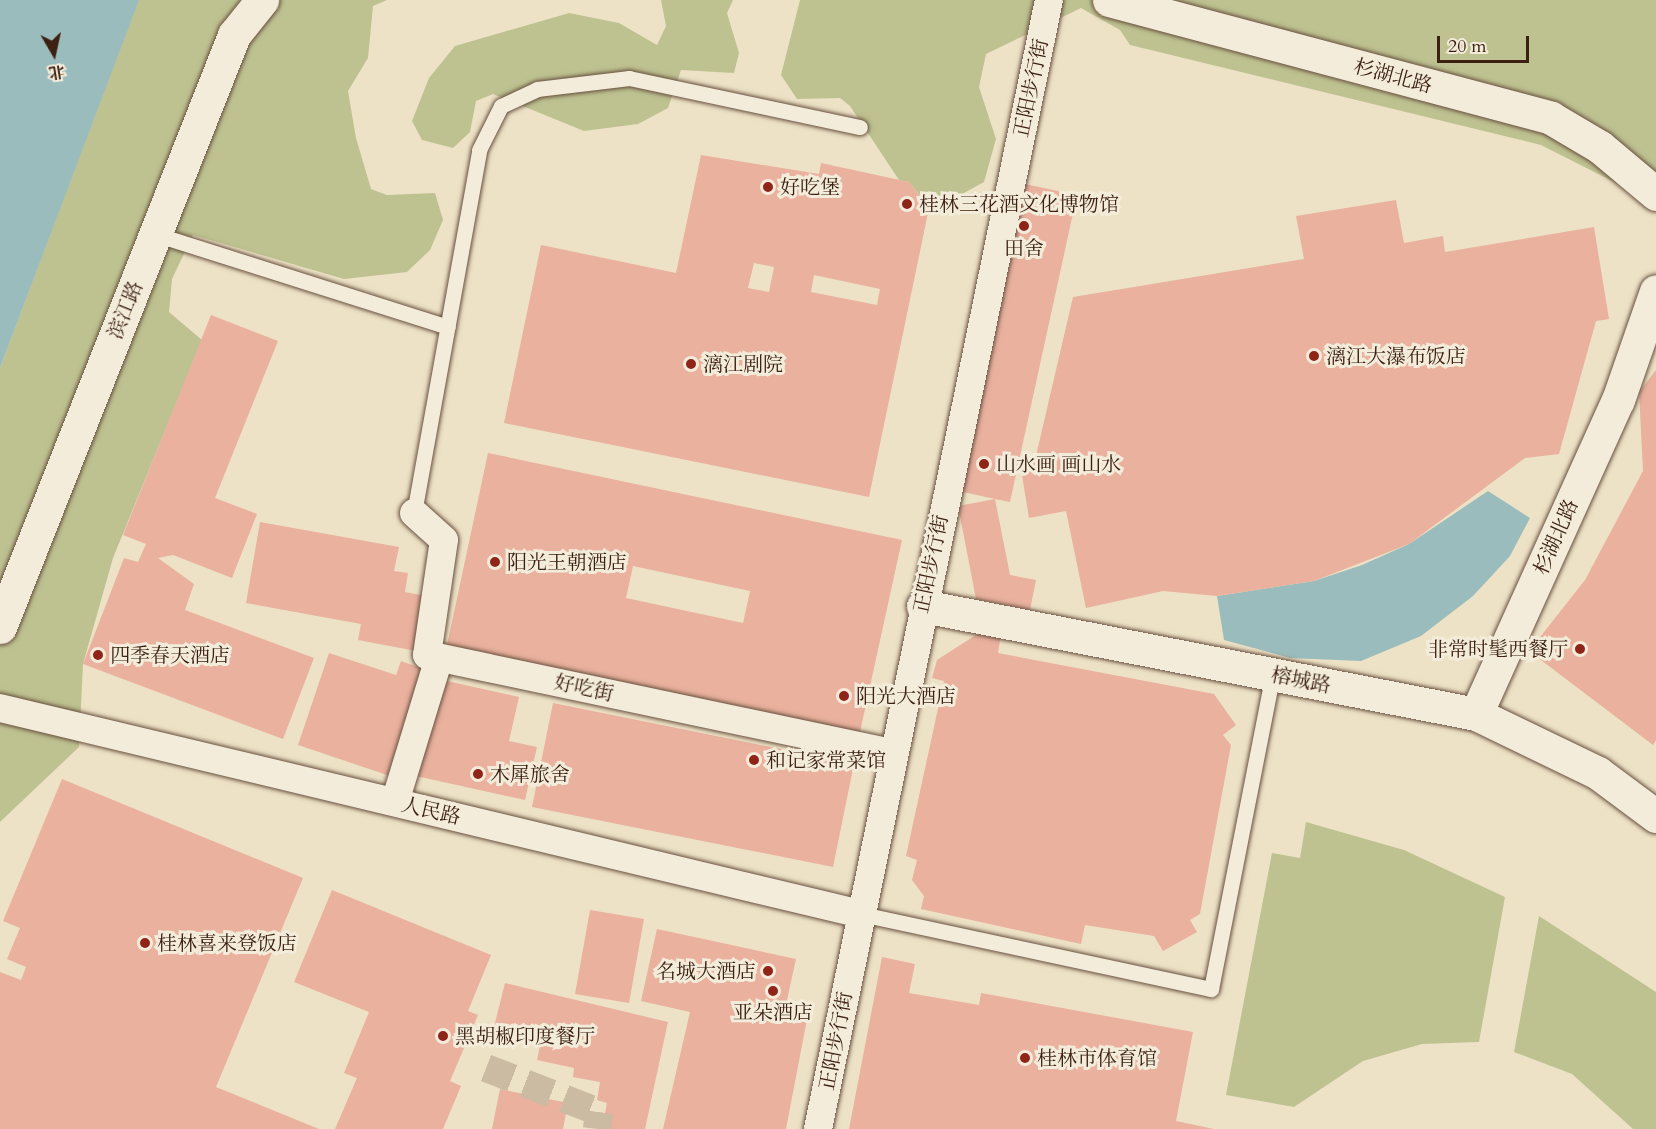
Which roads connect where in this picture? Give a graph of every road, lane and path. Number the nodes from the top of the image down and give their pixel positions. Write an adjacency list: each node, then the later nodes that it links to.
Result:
1 (262, 0): 6 (street, 滨江路)
2 (1049, 0): 10 (street, 正阳步行街)
3 (1109, 0): 5 (street, 杉湖北路)
4 (860, 127): 8 (lane)
5 (1656, 194)
6 (155, 234): 8 (lane); 11 (street, 滨江路)
7 (1656, 291): 15 (street, 杉湖北路)
8 (448, 327): 9 (lane)
9 (414, 513): 12 (street)
10 (923, 606): 13 (street, 榕城路); 16 (street, 正阳步行街)
11 (0, 627)
12 (439, 658): 16 (street, 好吃街); 17 (street)
13 (1273, 674): 15 (street, 榕城路); 19 (lane)
14 (0, 708): 17 (street, 人民路)
15 (1476, 714): 18 (street, 榕城路)
16 (893, 753): 19 (street, 正阳步行街)
17 (395, 802): 19 (street, 人民路)
18 (1656, 816)
19 (861, 914): 20 (street, 正阳步行街)
20 (819, 1129)

